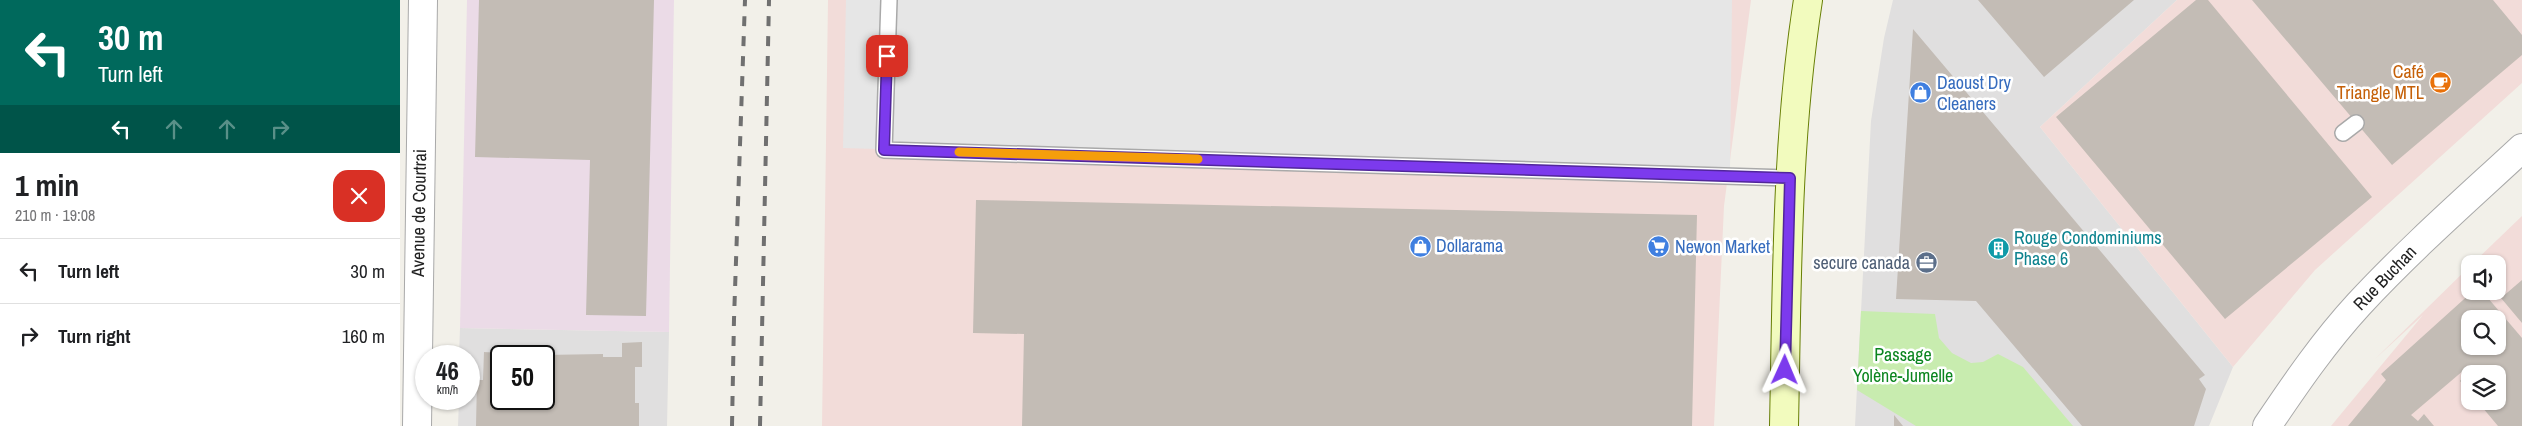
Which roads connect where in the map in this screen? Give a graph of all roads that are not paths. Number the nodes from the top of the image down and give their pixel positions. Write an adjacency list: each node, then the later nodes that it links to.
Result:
1 (422, 0): 4 (street, Avenue de Courtrai)
2 (889, 0): 8 (lane)
3 (1808, 0): 8 (main road)
4 (410, 105): 9 (street, Avenue de Courtrai)
5 (2356, 123): 6 (lane)
6 (2343, 134)
7 (2522, 148): 11 (street, Rue Buchan)
8 (1790, 178): 10 (main road)
9 (417, 426)
10 (1784, 426)
11 (2267, 426)

